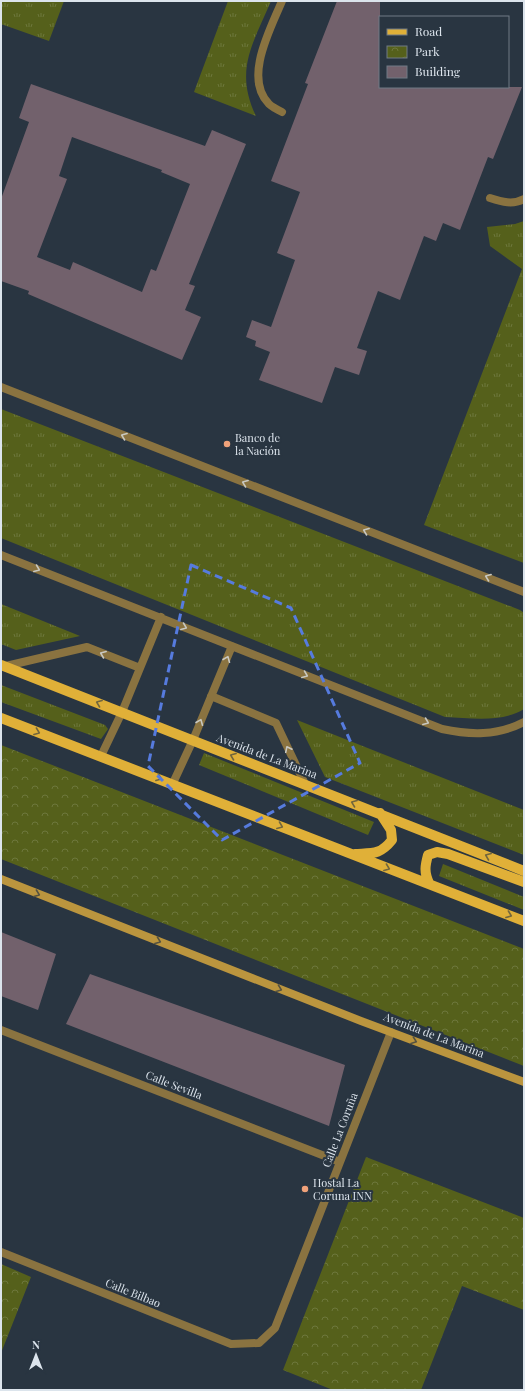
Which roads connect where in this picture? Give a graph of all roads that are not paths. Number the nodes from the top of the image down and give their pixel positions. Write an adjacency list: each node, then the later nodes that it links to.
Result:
1 (282, 1): 2 (street)
2 (282, 112)
3 (490, 198): 4 (street)
4 (524, 199)
5 (1, 387): 7 (street, one-way to 5)
6 (1, 554): 8 (street, one-way to 8)
7 (524, 592)
8 (161, 618): 9 (street, one-way to 9); 11 (street)
9 (232, 646): 12 (street, one-way to 9); 17 (street, one-way to 17)
10 (3, 666): 11 (street, one-way to 10); 13 (main road, Avenida de La Marina, one-way to 10)
11 (140, 668): 13 (street)
12 (211, 696): 18 (street, one-way to 12); 21 (street, one-way to 12)
13 (122, 712): 18 (main road, Avenida de La Marina); 19 (street)
14 (1, 718): 19 (main road, one-way to 19)
15 (524, 722): 17 (street)
16 (524, 728): 17 (street)
17 (508, 729)
18 (193, 740): 20 (street); 21 (main road, Avenida de La Marina, one-way to 18)
19 (101, 756): 20 (main road, one-way to 20)
20 (173, 784): 23 (main road, one-way to 23)
21 (305, 784): 22 (main road, Avenida de La Marina, one-way to 21)
22 (380, 813): 23 (main road); 24 (main road, Avenida de La Marina, one-way to 22)
23 (351, 854): 27 (main road, one-way to 27)
24 (524, 871)
25 (1, 879): 30 (main road, Avenida de La Marina, one-way to 30)
26 (524, 882): 27 (main road)
27 (429, 883): 28 (main road, one-way to 28)
28 (524, 921)
29 (1, 1030): 32 (street, Calle Sevilla)
30 (391, 1032): 31 (main road, Avenida de La Marina, one-way to 31); 32 (street, Calle La Coruña)
31 (524, 1082)
32 (340, 1162): 34 (street, Calle La Coruña)
33 (1, 1252): 34 (street, Calle Bilbao)
34 (259, 1344)

